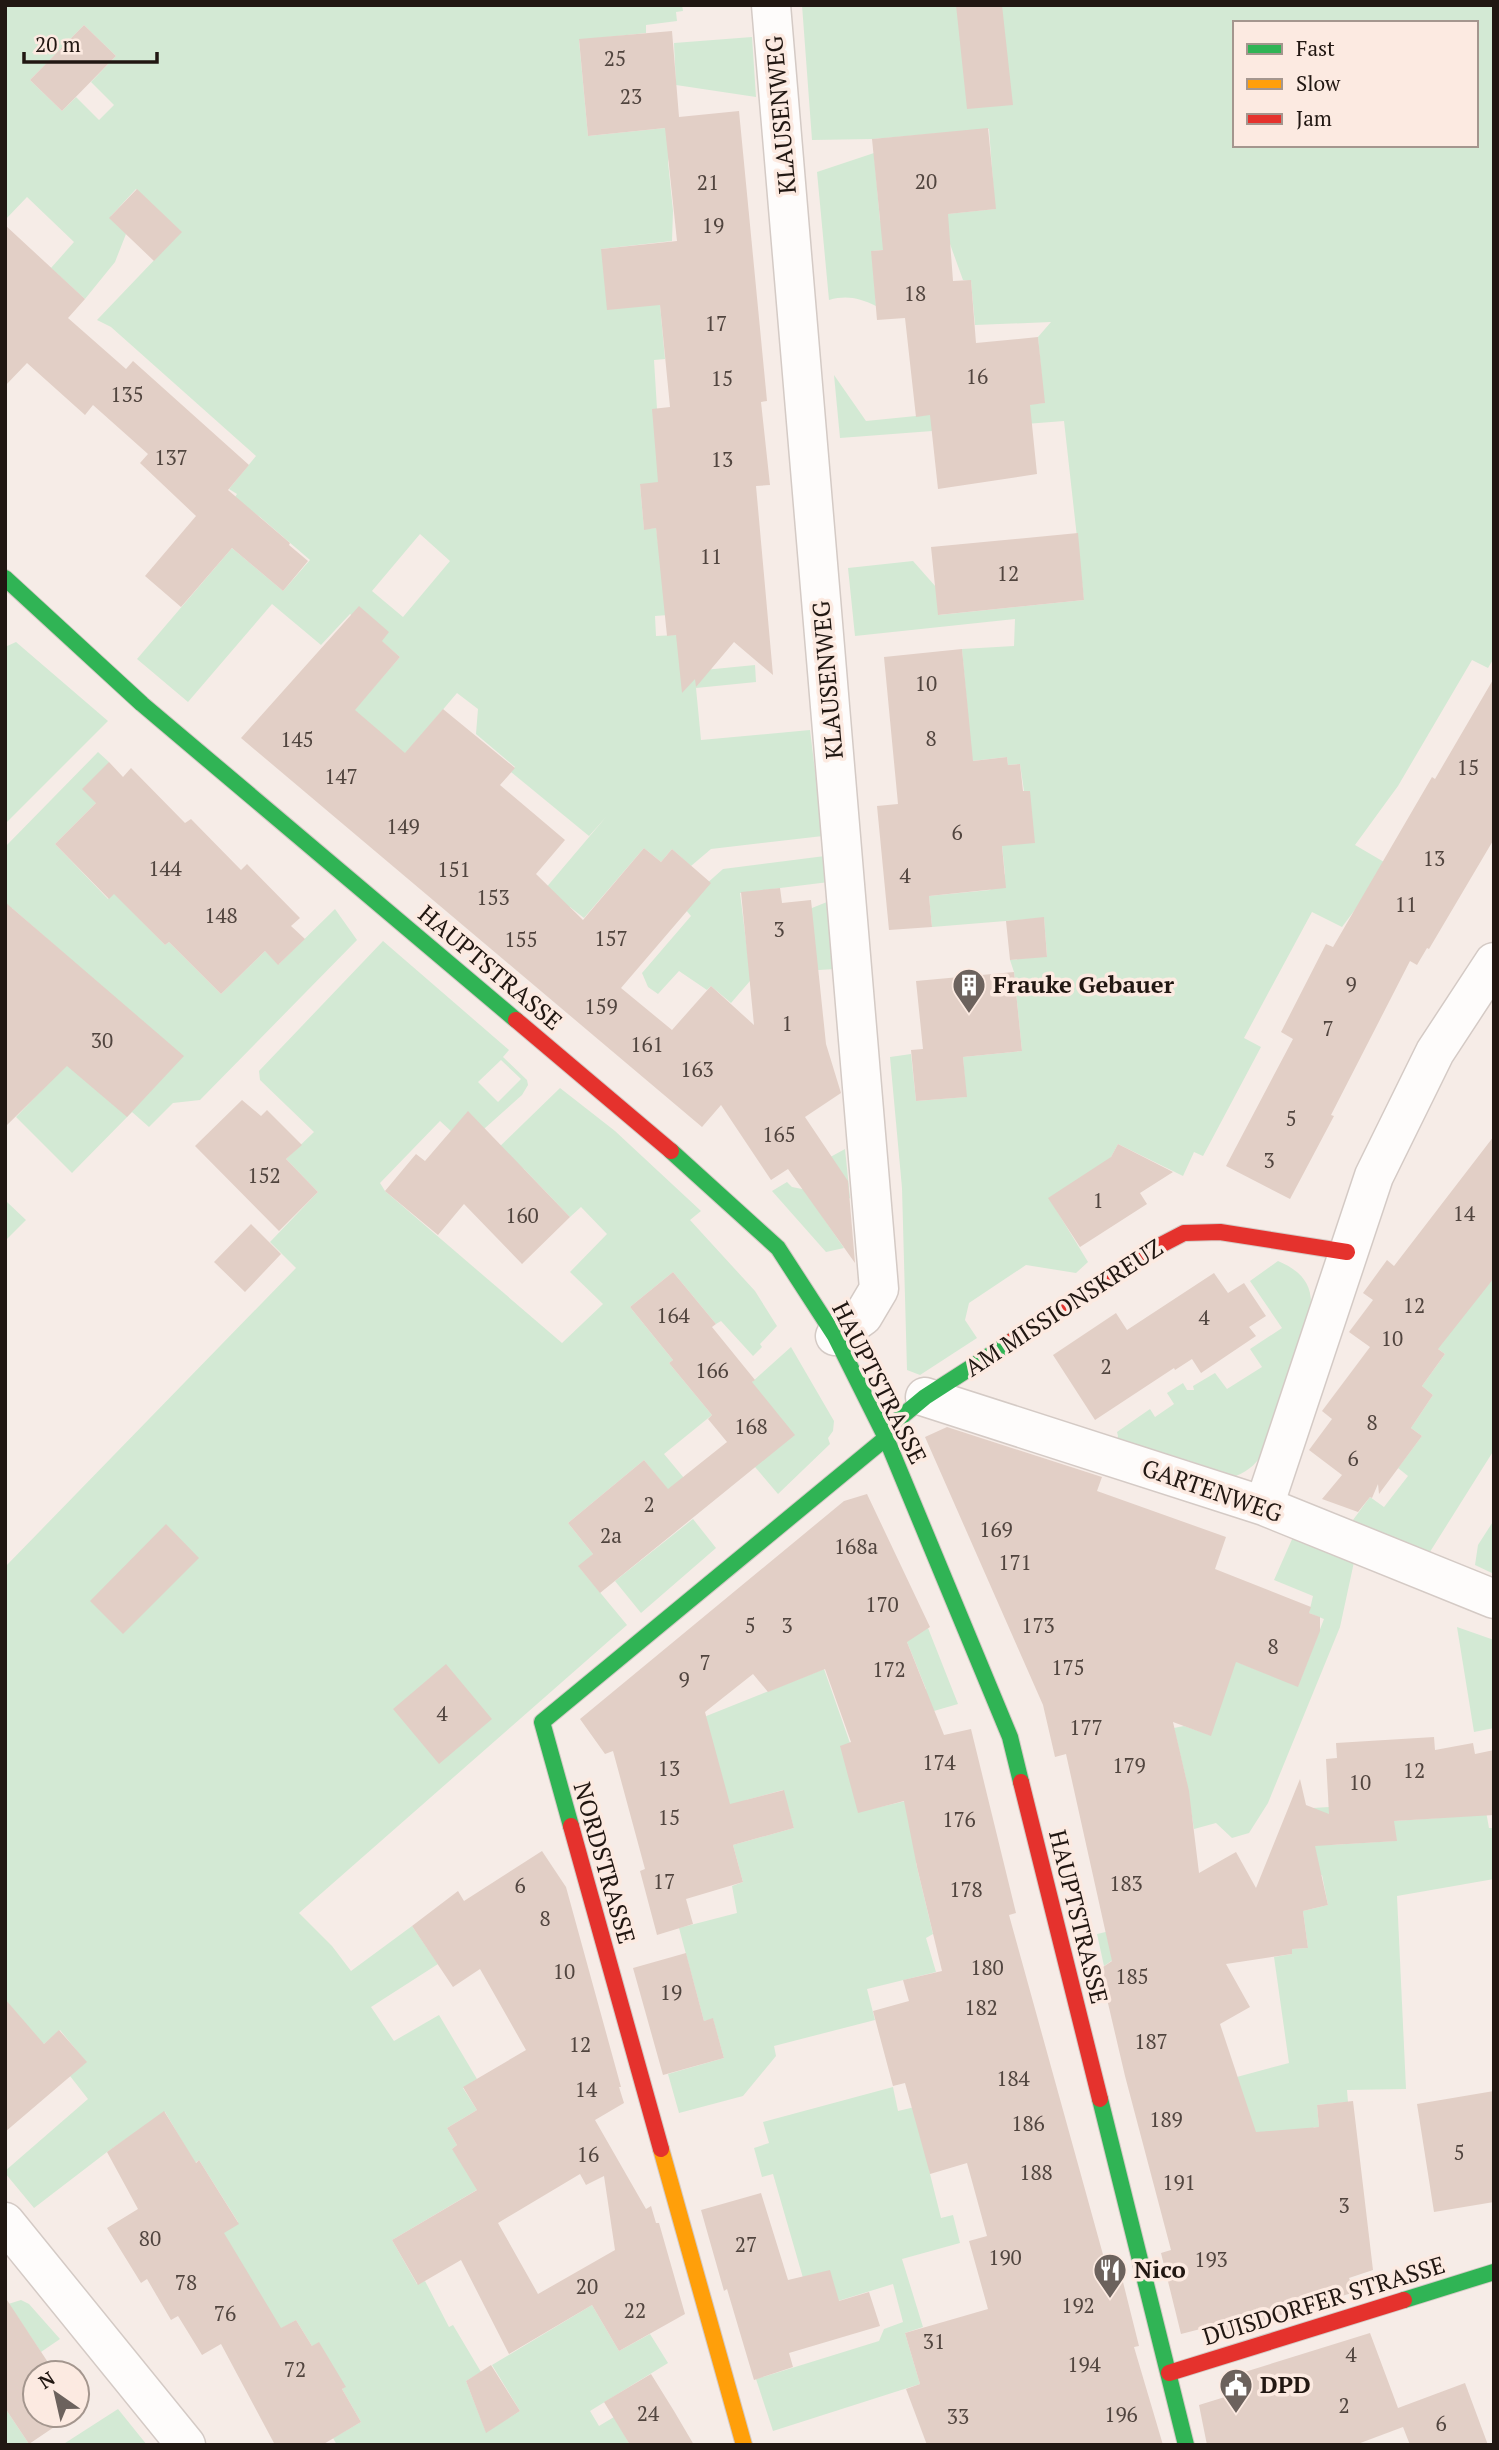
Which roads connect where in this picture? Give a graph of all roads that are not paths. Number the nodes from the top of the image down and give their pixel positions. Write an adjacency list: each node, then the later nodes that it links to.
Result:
1 (772, 5): 5 (street, KLAUSENWEG)
2 (5, 578): 5 (main road, HAUPTSTRASSE)
3 (1494, 962): 4 (street)
4 (1348, 1252): 6 (main road, AM MISSIONSKREUZ); 8 (street)
5 (835, 1336): 7 (main road, HAUPTSTRASSE)
6 (925, 1397): 7 (main road, AM MISSIONSKREUZ); 8 (street, GARTENWEG)
7 (886, 1438): 12 (main road, HAUPTSTRASSE); 13 (main road, NORDSTRASSE)
8 (1264, 1506): 9 (street, GARTENWEG)
9 (1494, 1599)
10 (5, 2222): 14 (street)
11 (1494, 2272): 12 (main road, DUISDORFER STRASSE)
12 (1169, 2373): 15 (main road, HAUPTSTRASSE)
13 (739, 2443)
14 (186, 2445)
15 (1186, 2445)

